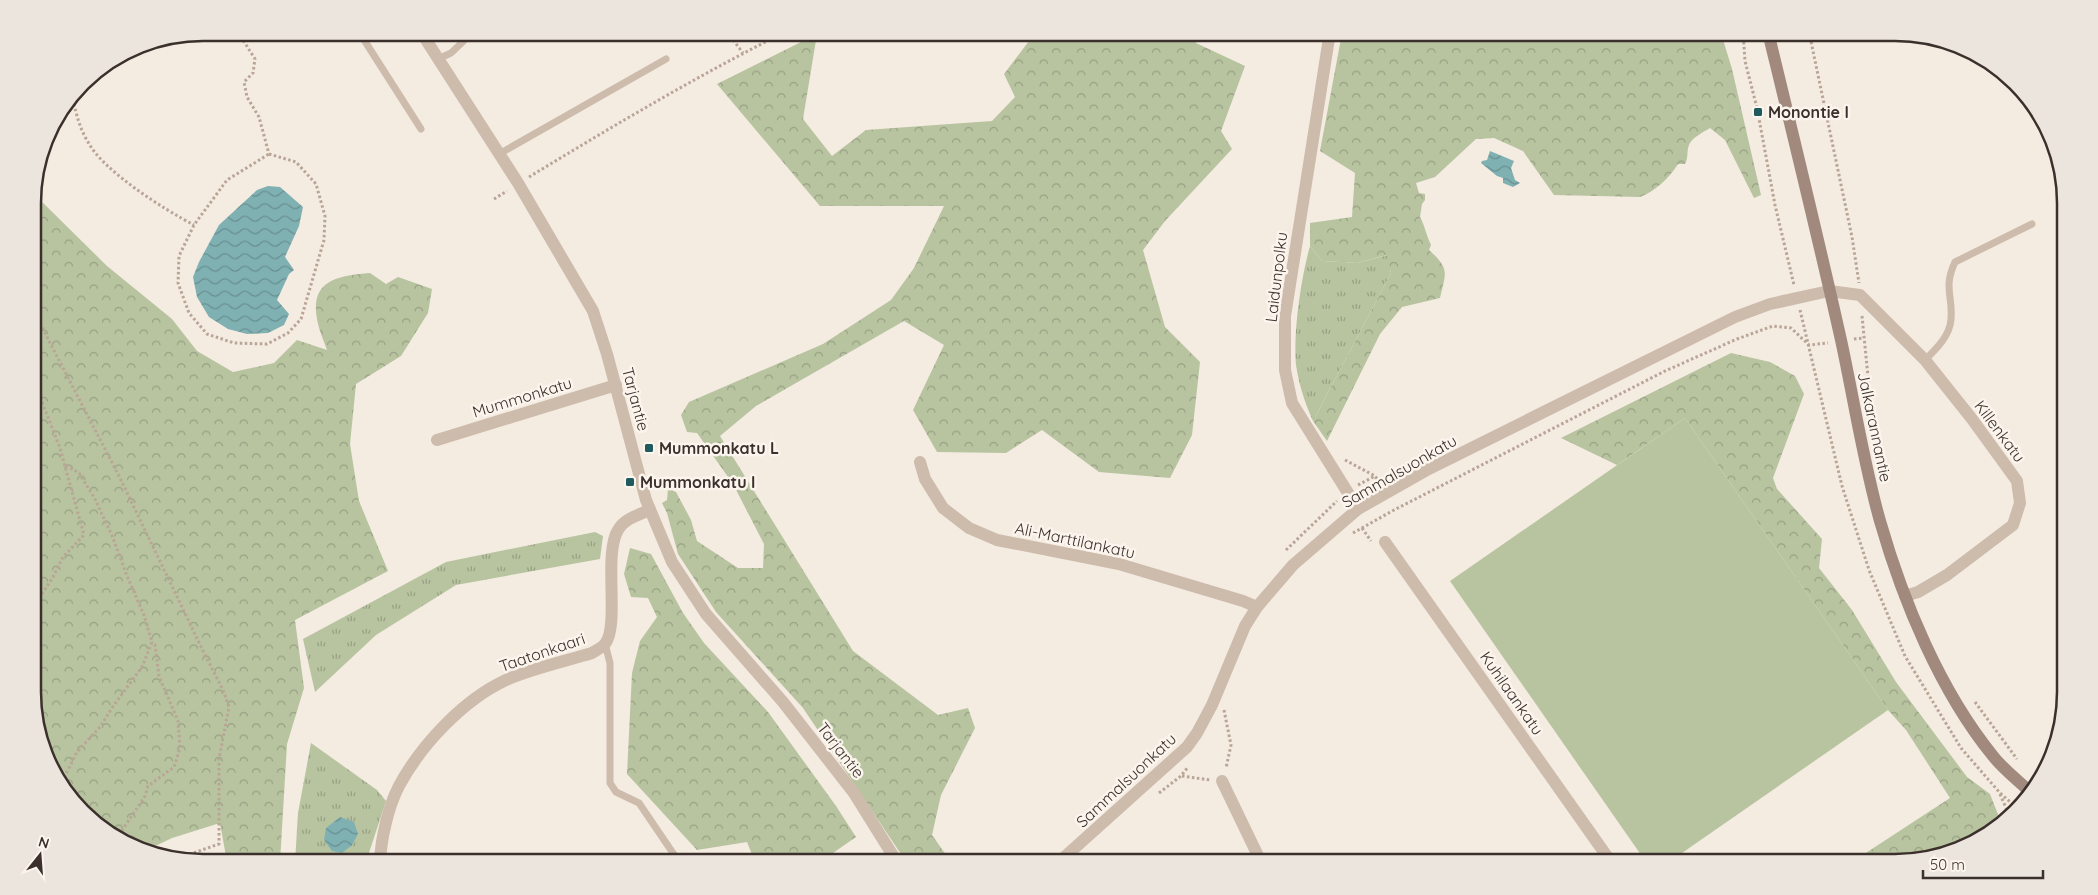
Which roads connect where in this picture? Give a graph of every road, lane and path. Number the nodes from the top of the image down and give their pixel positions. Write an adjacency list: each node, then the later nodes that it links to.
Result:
1 (244, 41): 16 (path)
2 (365, 41): 15 (lane)
3 (427, 41): 12 (street, Tarjantie)
4 (463, 41): 12 (lane)
5 (734, 41): 11 (path)
6 (767, 41): 11 (path)
7 (1329, 41): 34 (street, Laidunpolku)
8 (1744, 41): 24 (path)
9 (1770, 41): 22 (main road, Jalkarannantie)
10 (1811, 41): 23 (path)
11 (743, 53): 18 (path)
12 (438, 59): 17 (street, Tarjantie)
13 (666, 59): 17 (lane)
14 (75, 105): 21 (path)
15 (421, 129)
16 (269, 154): 21 (path); 21 (path)
17 (499, 154): 18 (street, Tarjantie)
18 (518, 184): 19 (path); 30 (street, Tarjantie)
19 (494, 199)
20 (2032, 224): 29 (lane)
21 (194, 225)
22 (1829, 292): 23 (street); 24 (street, Sammalsuonkatu); 27 (main road, Jalkarannantie)
23 (1860, 295): 26 (path); 29 (street, Killenkatu)
24 (1798, 298): 28 (path); 39 (street, Sammalsuonkatu)
25 (42, 327): 57 (path)
26 (1863, 338): 27 (path); 32 (path)
27 (1841, 341): 28 (path); 43 (main road, Jalkarannantie)
28 (1809, 345): 40 (path); 53 (path)
29 (1924, 360): 43 (street, Killenkatu)
30 (616, 385): 33 (street, Mummonkatu); 38 (street, Tarjantie)
31 (42, 403): 36 (path)
32 (1873, 425)
33 (437, 440)
34 (1321, 450): 37 (path); 39 (street, Laidunpolku)
35 (920, 462): 44 (street, Ali-Marttilankatu)
36 (64, 464): 42 (path); 45 (path)
37 (1375, 476)
38 (650, 510): 46 (street, Taatonkaari); 63 (street, Tarjantie)
39 (1358, 510): 44 (street, Sammalsuonkatu)
40 (1394, 510)
41 (1386, 542): 60 (street, Kuhilaankatu)
42 (41, 595)
43 (1906, 596): 52 (main road, Jalkarannantie)
44 (1256, 607): 58 (street, Sammalsuonkatu)
45 (152, 642): 49 (path); 56 (path)
46 (605, 644): 61 (street, Taatonkaari); 62 (lane)
47 (1973, 700): 48 (path)
48 (2018, 761)
49 (65, 775)
50 (1181, 776): 51 (path)
51 (1222, 781): 59 (street)
52 (2025, 787)
53 (2000, 793): 54 (path); 55 (path)
54 (2011, 803)
55 (2006, 808)
56 (121, 832)
57 (193, 853)
58 (1068, 853)
59 (1257, 853)
60 (1605, 853)
61 (380, 854)
62 (673, 854)
63 (892, 854)

